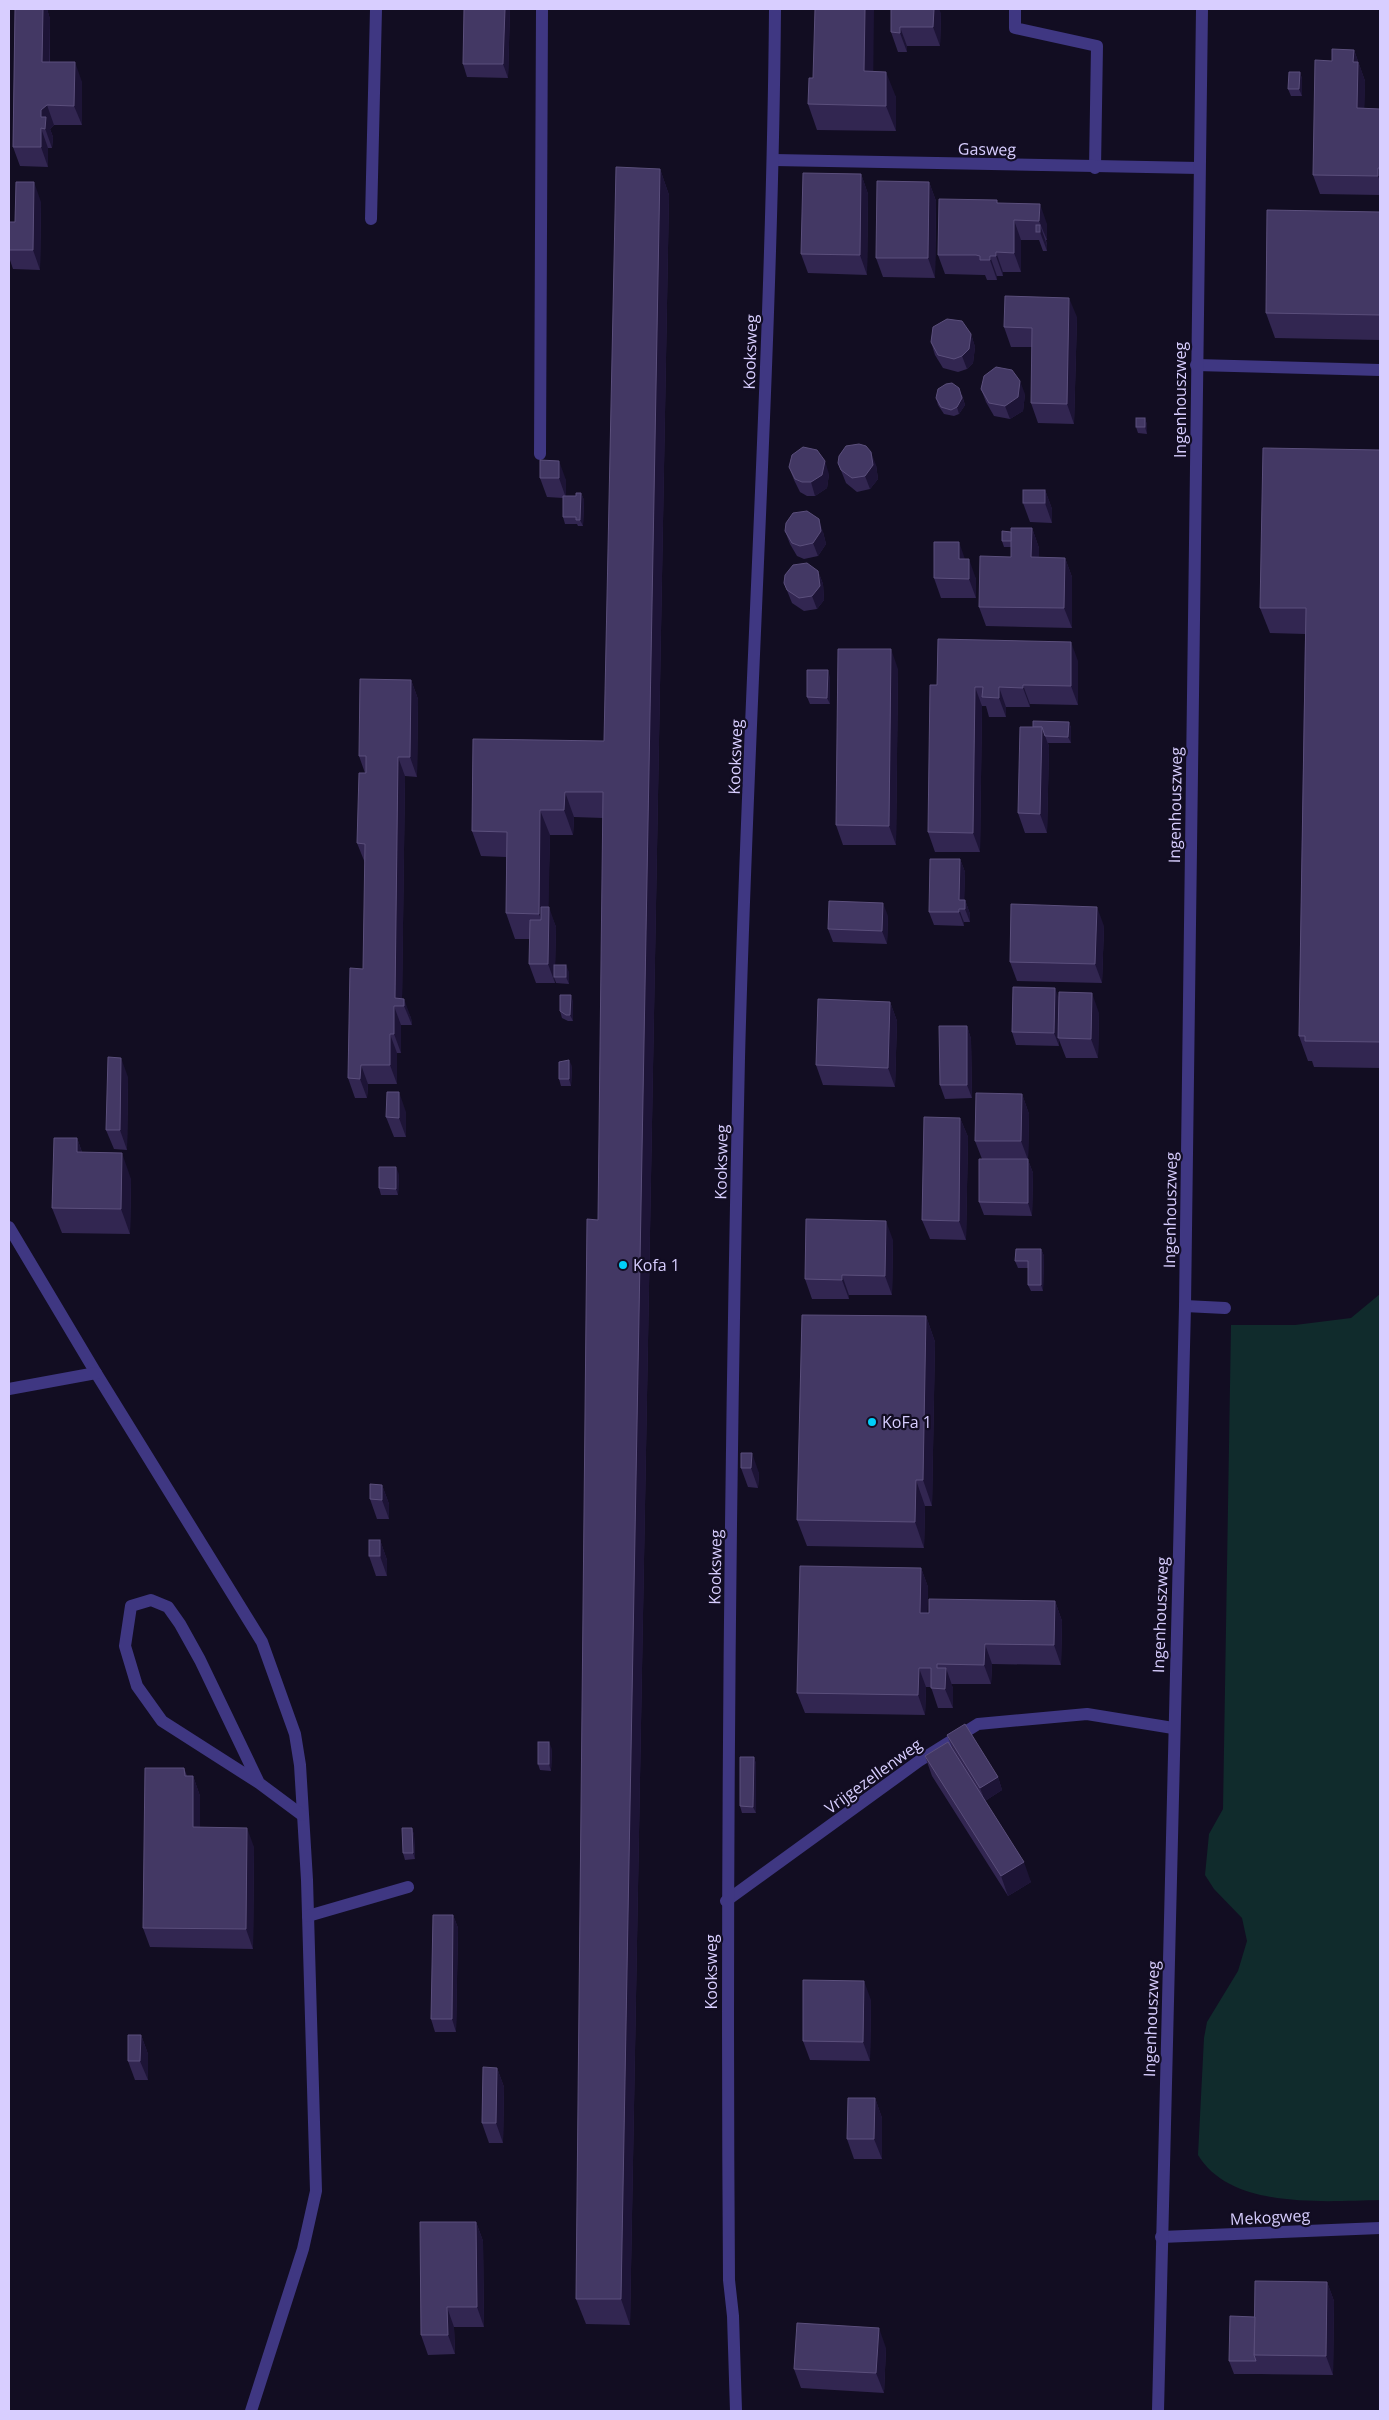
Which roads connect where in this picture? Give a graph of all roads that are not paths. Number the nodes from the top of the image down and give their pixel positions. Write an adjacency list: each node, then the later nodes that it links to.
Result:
1 (376, 9): 9 (street)
2 (542, 9): 12 (street)
3 (775, 9): 6 (street, Kooksweg)
4 (1015, 9): 7 (street)
5 (1202, 9): 8 (street, Ingenhouszweg)
6 (774, 160): 7 (street, Gasweg); 22 (street, Kooksweg)
7 (1095, 168): 8 (street, Gasweg)
8 (1199, 168): 10 (street, Ingenhouszweg)
9 (371, 219)
10 (1196, 365): 11 (street); 14 (street, Ingenhouszweg)
11 (1380, 370)
12 (540, 454)
13 (9, 1227): 16 (street)
14 (1185, 1306): 15 (street); 18 (street, Ingenhouszweg)
15 (1225, 1308)
16 (96, 1373): 17 (street); 20 (street)
17 (9, 1388)
18 (1173, 1728): 22 (street, Vrijgezellenweg); 25 (street, Ingenhouszweg)
19 (259, 1783): 19 (street); 20 (street)
20 (302, 1815): 23 (street)
21 (408, 1887): 23 (street)
22 (726, 1901): 27 (street, Kooksweg)
23 (308, 1916): 26 (street)
24 (1380, 2228): 25 (street, Mekogweg)
25 (1161, 2237): 28 (street, Ingenhouszweg)
26 (251, 2411)
27 (736, 2411)
28 (1158, 2411)

